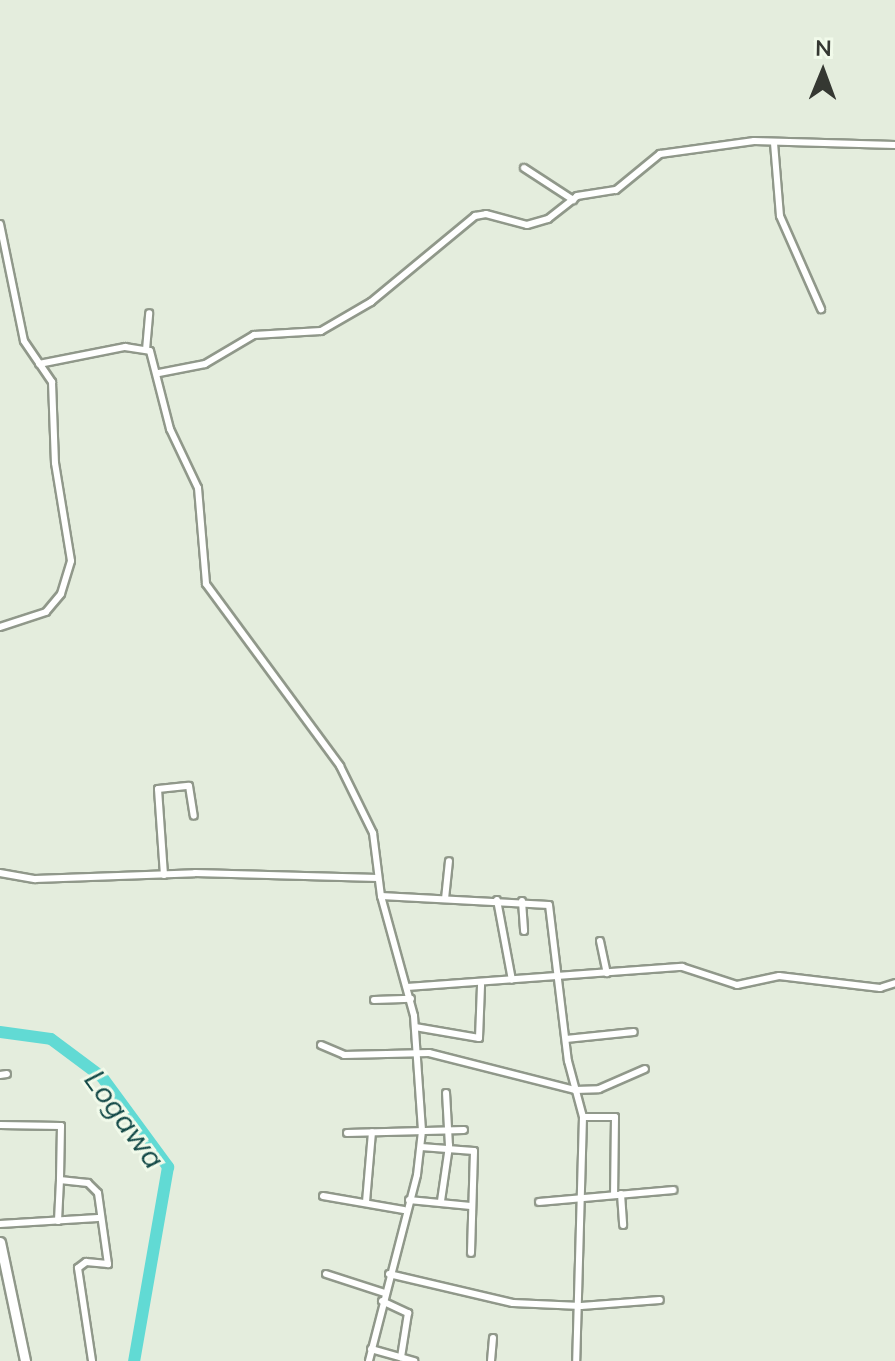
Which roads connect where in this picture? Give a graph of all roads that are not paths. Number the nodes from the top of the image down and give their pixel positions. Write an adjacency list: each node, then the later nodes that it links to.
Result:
1 (774, 143): 2 (street); 4 (street); 6 (street)
2 (895, 145)
3 (524, 168): 4 (street)
4 (573, 200): 10 (street)
5 (0, 224): 9 (street)
6 (821, 309)
7 (149, 313): 8 (street)
8 (146, 350): 9 (street); 10 (street)
9 (39, 364): 11 (street)
10 (159, 373): 16 (street)
11 (0, 627)
12 (194, 816): 15 (street)
13 (449, 861): 18 (street)
14 (0, 873): 15 (street)
15 (164, 875): 16 (street)
16 (378, 878): 17 (street)
17 (381, 896): 18 (street); 28 (street)
18 (445, 899): 19 (street)
19 (497, 900): 20 (street); 25 (street)
20 (522, 901): 21 (street); 24 (street)
21 (524, 931)
22 (600, 941): 23 (street)
23 (607, 973): 24 (street); 26 (street)
24 (561, 977): 25 (street); 33 (street)
25 (512, 980): 27 (street)
26 (895, 983)
27 (481, 985): 28 (street); 31 (street)
28 (407, 987): 29 (street)
29 (411, 999): 30 (street); 31 (street)
30 (374, 1000)
31 (415, 1027): 35 (street)
32 (634, 1032): 33 (street)
33 (566, 1039): 37 (street)
34 (321, 1045): 35 (street)
35 (417, 1051): 37 (street); 43 (street)
36 (645, 1069): 37 (street)
37 (575, 1090): 39 (street)
38 (446, 1093): 41 (street)
39 (583, 1117): 50 (street); 54 (street)
40 (0, 1125): 48 (street)
41 (447, 1130): 42 (street); 43 (street); 46 (street)
42 (464, 1130)
43 (422, 1131): 44 (street); 47 (street)
44 (372, 1132): 45 (street); 55 (street)
45 (347, 1133)
46 (449, 1146): 47 (street); 53 (street); 57 (street)
47 (421, 1147): 52 (street)
48 (60, 1180): 59 (street); 60 (street)
49 (673, 1190): 50 (street)
50 (617, 1194): 54 (street); 62 (street)
51 (323, 1196): 55 (street)
52 (409, 1200): 53 (street); 58 (street)
53 (441, 1201): 57 (street)
54 (584, 1201): 56 (street); 70 (street)
55 (366, 1202): 58 (street)
56 (539, 1202)
57 (471, 1206): 64 (street)
58 (404, 1210): 66 (street)
59 (98, 1218): 60 (street); 75 (street)
60 (58, 1221): 61 (street)
61 (0, 1224)
62 (623, 1225)
63 (0, 1242): 74 (main road)
64 (471, 1253)
65 (326, 1274): 67 (street)
66 (389, 1274): 67 (street); 70 (street)
67 (385, 1293): 69 (street)
68 (660, 1300): 70 (street)
69 (382, 1301): 72 (street); 73 (street)
70 (581, 1306): 79 (street)
71 (493, 1338): 78 (street)
72 (371, 1349): 73 (street); 76 (street)
73 (401, 1357): 77 (street)
74 (25, 1361)
75 (92, 1361)
76 (369, 1361)
77 (414, 1361)
78 (491, 1361)
79 (576, 1361)

